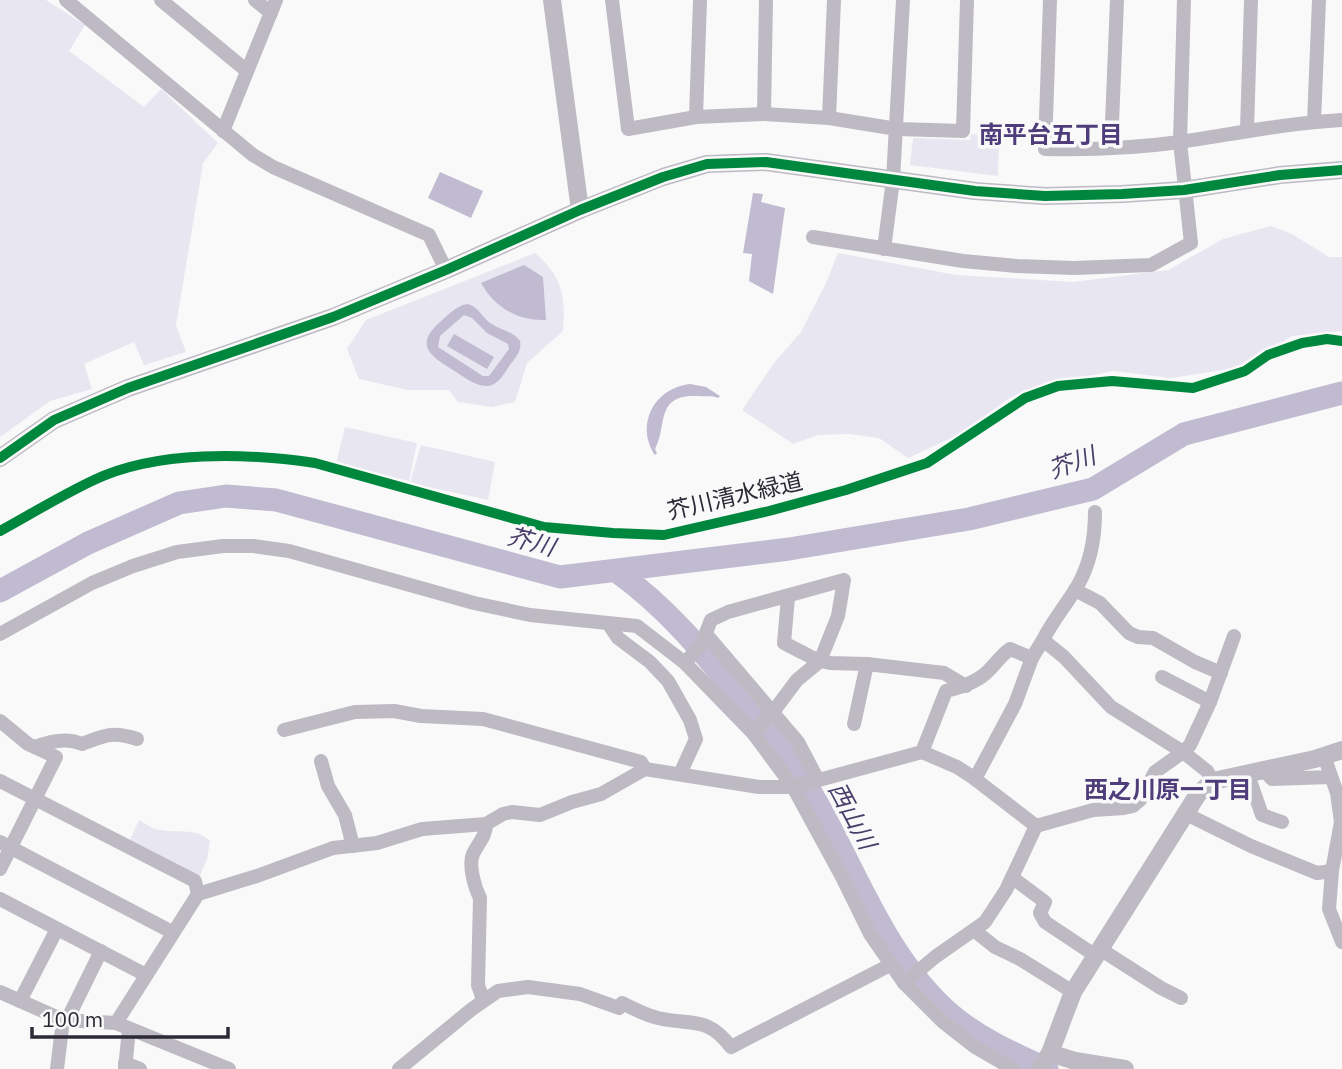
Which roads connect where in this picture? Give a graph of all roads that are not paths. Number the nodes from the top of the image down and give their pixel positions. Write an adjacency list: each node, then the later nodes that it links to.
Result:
1 (66, 0): 25 (street)
2 (161, 0): 17 (street)
3 (254, 0): 16 (street)
4 (552, 0): 31 (street)
5 (612, 0): 19 (street)
6 (700, 0): 19 (street)
7 (766, 0): 18 (street)
8 (834, 0): 20 (street)
9 (903, 0): 23 (street)
10 (967, 0): 23 (street)
11 (1050, 0): 27 (street)
12 (1117, 0): 27 (street)
13 (1184, 0): 26 (street)
14 (1251, 0): 24 (street)
15 (1319, 0): 22 (street)
16 (273, 7): 17 (street)
17 (247, 71): 25 (street)
18 (764, 114): 19 (street); 20 (street)
19 (696, 117)
20 (829, 118): 23 (street)
21 (1342, 120): 22 (street)
22 (1314, 122): 24 (street)
23 (897, 129): 29 (street)
24 (1247, 130): 26 (street)
25 (223, 131): 34 (street)
26 (1180, 142): 27 (street); 30 (street)
27 (1111, 148)
28 (1342, 170): 30 (street)
29 (893, 180): 30 (street); 31 (street); 33 (street)
30 (1184, 190): 33 (street)
31 (580, 209): 34 (street)
32 (813, 237): 33 (street)
33 (884, 249)
34 (446, 270): 35 (street)
35 (0, 458)
36 (1095, 512): 37 (street)
37 (1075, 590): 43 (street); 48 (street)
38 (788, 597): 42 (street); 46 (street); 46 (street)
39 (608, 623): 40 (street); 45 (street); 66 (street)
40 (0, 634)
41 (1234, 636): 48 (street)
42 (704, 638): 45 (street); 52 (street)
43 (1043, 640): 44 (street); 61 (street)
44 (1032, 658): 50 (street); 67 (street)
45 (687, 660): 56 (street)
46 (820, 661): 47 (street); 52 (street)
47 (867, 664): 50 (street); 54 (street)
48 (1221, 673): 51 (street)
49 (1163, 677): 51 (street)
50 (966, 686): 60 (street)
51 (1210, 702): 61 (street)
52 (773, 713): 56 (street); 68 (street)
53 (0, 721): 58 (street)
54 (854, 724)
55 (284, 730): 64 (street)
56 (754, 733): 72 (street)
57 (137, 739): 58 (street)
58 (35, 747): 73 (street)
59 (1342, 750): 62 (street)
60 (922, 752): 67 (street); 68 (street)
61 (1184, 752): 70 (street); 77 (street)
62 (1324, 756): 65 (street); 69 (street)
63 (321, 761): 79 (street)
64 (645, 769): 66 (street); 76 (street)
65 (1255, 771): 69 (street); 70 (street); 75 (street)
66 (680, 774): 72 (street)
67 (975, 779): 77 (street)
68 (818, 780): 72 (street)
69 (1335, 780): 81 (street)
70 (1213, 781): 74 (street)
71 (0, 782): 73 (street)
72 (795, 786): 91 (street)
73 (35, 799): 78 (street); 83 (street)
74 (1186, 814): 81 (street); 90 (street)
75 (1282, 822)
76 (486, 824): 79 (street); 97 (street)
77 (1036, 826): 82 (street)
78 (5, 845): 80 (street); 87 (street)
79 (353, 846): 83 (street)
80 (0, 869)
81 (1332, 871): 88 (street)
82 (1013, 878): 86 (street); 90 (street)
83 (198, 894): 87 (street)
84 (0, 899): 85 (street)
85 (57, 929): 89 (street); 98 (street)
86 (975, 931): 93 (street); 95 (street)
87 (172, 932): 92 (street)
88 (1342, 942)
89 (101, 951): 92 (street); 99 (street)
90 (1098, 953): 95 (street); 96 (street)
91 (890, 965): 93 (street); 97 (street)
92 (146, 975): 100 (street)
93 (906, 982): 107 (street)
94 (0, 992): 98 (street)
95 (1073, 992): 101 (street)
96 (1181, 998)
97 (484, 1000): 106 (street)
98 (20, 1001): 99 (street)
99 (65, 1020): 100 (street); 103 (street)
100 (122, 1026): 102 (street); 105 (street)
101 (1045, 1060): 108 (street)
102 (125, 1066): 104 (street)
103 (57, 1069)
104 (140, 1069)
105 (229, 1069)
106 (399, 1069)
107 (1013, 1069)
108 (1125, 1069)

